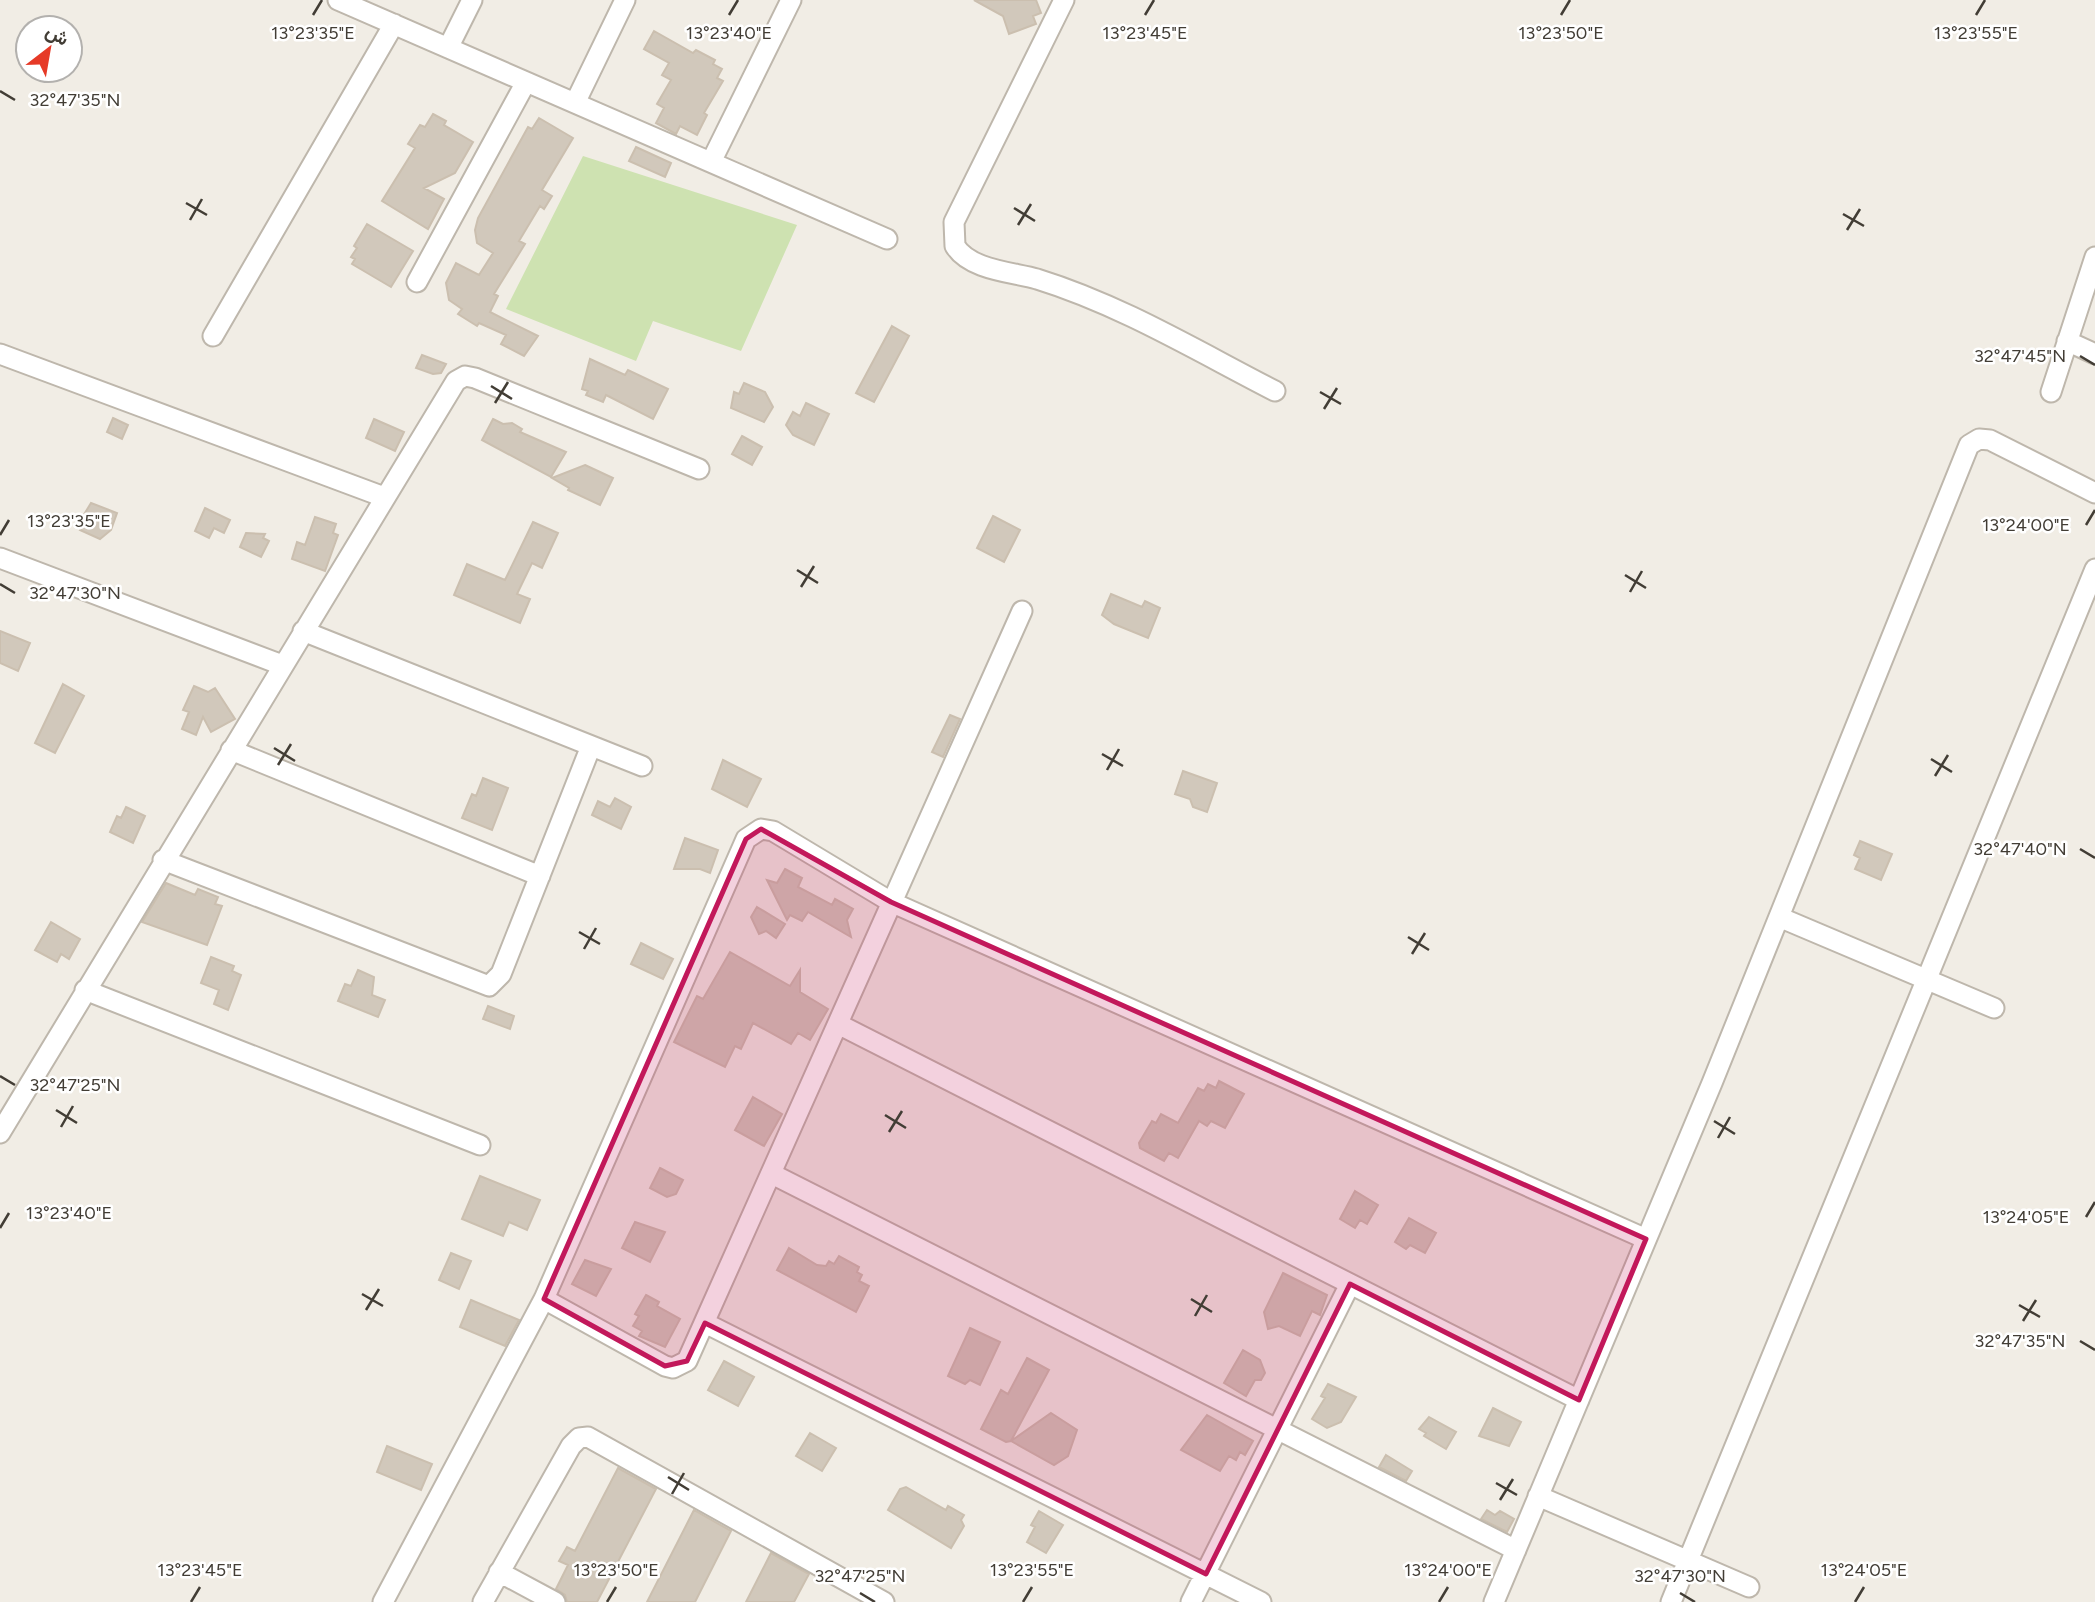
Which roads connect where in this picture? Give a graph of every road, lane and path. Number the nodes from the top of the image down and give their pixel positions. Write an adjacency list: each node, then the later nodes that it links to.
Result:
1 (338, 0): 6 (street)
2 (472, 0): 7 (street)
3 (625, 0): 9 (street)
4 (791, 0): 10 (street)
5 (1064, 0): 18 (street)
6 (394, 24): 7 (street); 14 (street)
7 (448, 48): 8 (street)
8 (526, 82): 9 (street); 13 (street)
9 (575, 103): 10 (street)
10 (710, 162): 11 (street)
11 (887, 239)
12 (2095, 257): 15 (street)
13 (417, 282)
14 (214, 336)
15 (2067, 341): 17 (street); 19 (street)
16 (0, 354): 22 (street)
17 (2095, 354)
18 (1275, 391)
19 (2051, 392)
20 (699, 469): 22 (street)
21 (2095, 493): 34 (street)
22 (384, 497): 26 (street)
23 (0, 558): 27 (street)
24 (2095, 569): 35 (street)
25 (1022, 611): 33 (street)
26 (303, 631): 27 (street); 28 (street)
27 (282, 665): 29 (street)
28 (591, 746): 30 (street); 32 (street)
29 (230, 750): 31 (street); 32 (street)
30 (642, 766)
31 (163, 860): 32 (street); 36 (street)
32 (540, 876)
33 (891, 902): 38 (street); 42 (street); 44 (street)
34 (1779, 917): 35 (street); 42 (street)
35 (1927, 980): 37 (street); 50 (street)
36 (85, 990): 39 (street); 40 (street)
37 (1994, 1008)
38 (838, 1024): 41 (street); 43 (street)
39 (0, 1133)
40 (480, 1145)
41 (772, 1174): 45 (street); 47 (street)
42 (1646, 1239): 46 (street)
43 (1350, 1284): 46 (street); 47 (street)
44 (544, 1299): 45 (street); 54 (street)
45 (705, 1323): 52 (street)
46 (1578, 1400): 48 (street)
47 (1278, 1430): 49 (street); 52 (street)
48 (1538, 1496): 49 (street); 50 (street)
49 (1516, 1550): 60 (street)
50 (1688, 1561): 53 (street); 61 (street)
51 (499, 1572): 55 (street); 56 (street); 57 (street)
52 (1206, 1574): 58 (street); 59 (street)
53 (1749, 1587)
54 (383, 1602)
55 (483, 1602)
56 (555, 1602)
57 (884, 1602)
58 (1191, 1602)
59 (1262, 1602)
60 (1494, 1602)
61 (1671, 1602)

